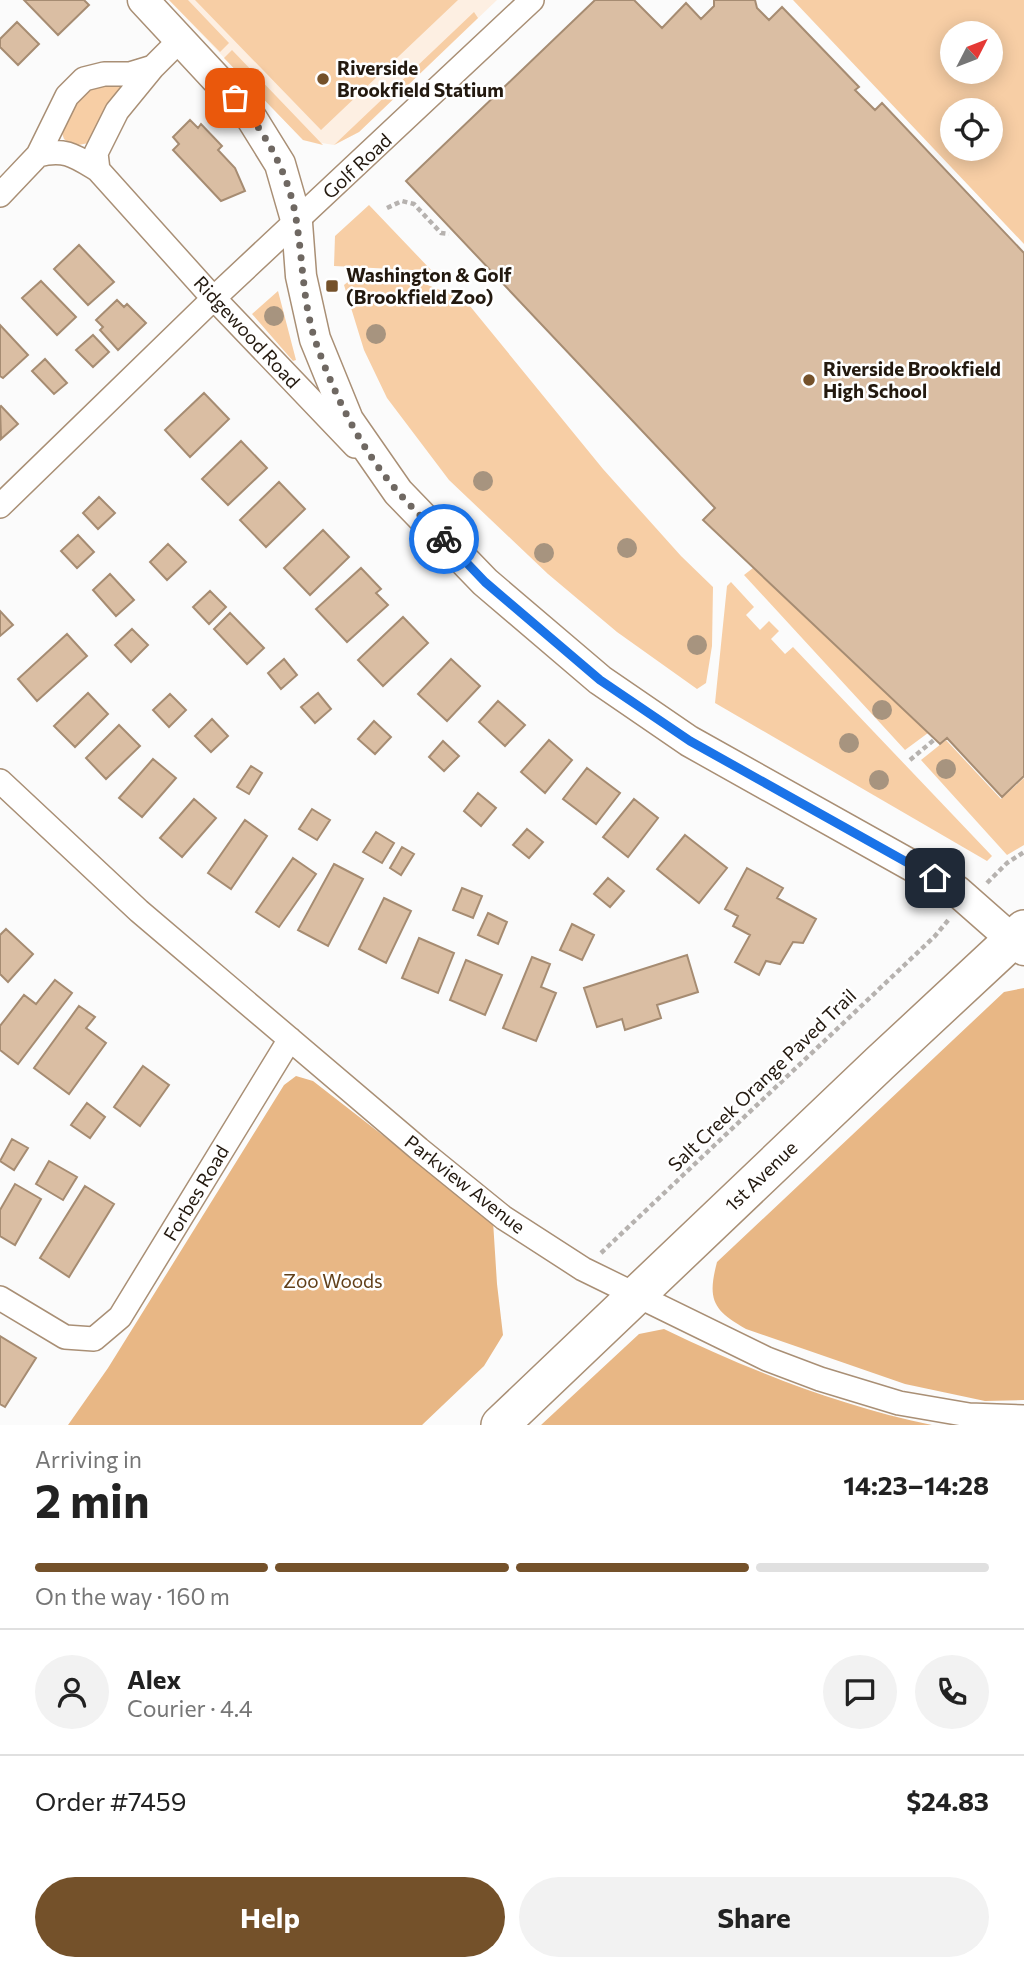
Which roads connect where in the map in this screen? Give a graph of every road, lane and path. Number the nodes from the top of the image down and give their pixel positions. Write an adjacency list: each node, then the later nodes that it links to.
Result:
1 (143, 0): 3 (street, Ridgewood Road)
2 (532, 0): 9 (street, Golf Road)
3 (181, 39): 4 (street); 9 (street, Ridgewood Road)
4 (153, 67): 5 (street); 6 (street)
5 (38, 155): 6 (street, Ridgewood Road); 7 (street)
6 (98, 170): 11 (street, Ridgewood Road)
7 (0, 195)
8 (387, 208): 10 (path)
9 (297, 223): 11 (street, Golf Road); 12 (street, Ridgewood Road)
10 (449, 234)
11 (214, 298): 12 (street, Ridgewood Road); 13 (street, Golf Road)
12 (398, 492): 20 (street, Ridgewood Road)
13 (0, 506)
14 (935, 738): 15 (path)
15 (910, 760)
16 (0, 781): 21 (street, Parkview Avenue)
17 (1024, 852): 18 (path)
18 (1000, 870)
19 (943, 925): 22 (path, Salt Creek Orange Paved Trail)
20 (1021, 940): 23 (main road, 1st Avenue)
21 (290, 1040): 23 (street, Parkview Avenue); 24 (street, Forbes Road)
22 (599, 1255)
23 (635, 1295): 25 (street, Parkview Avenue); 26 (main road, 1st Avenue)
24 (0, 1298)
25 (1024, 1417)
26 (500, 1425)

